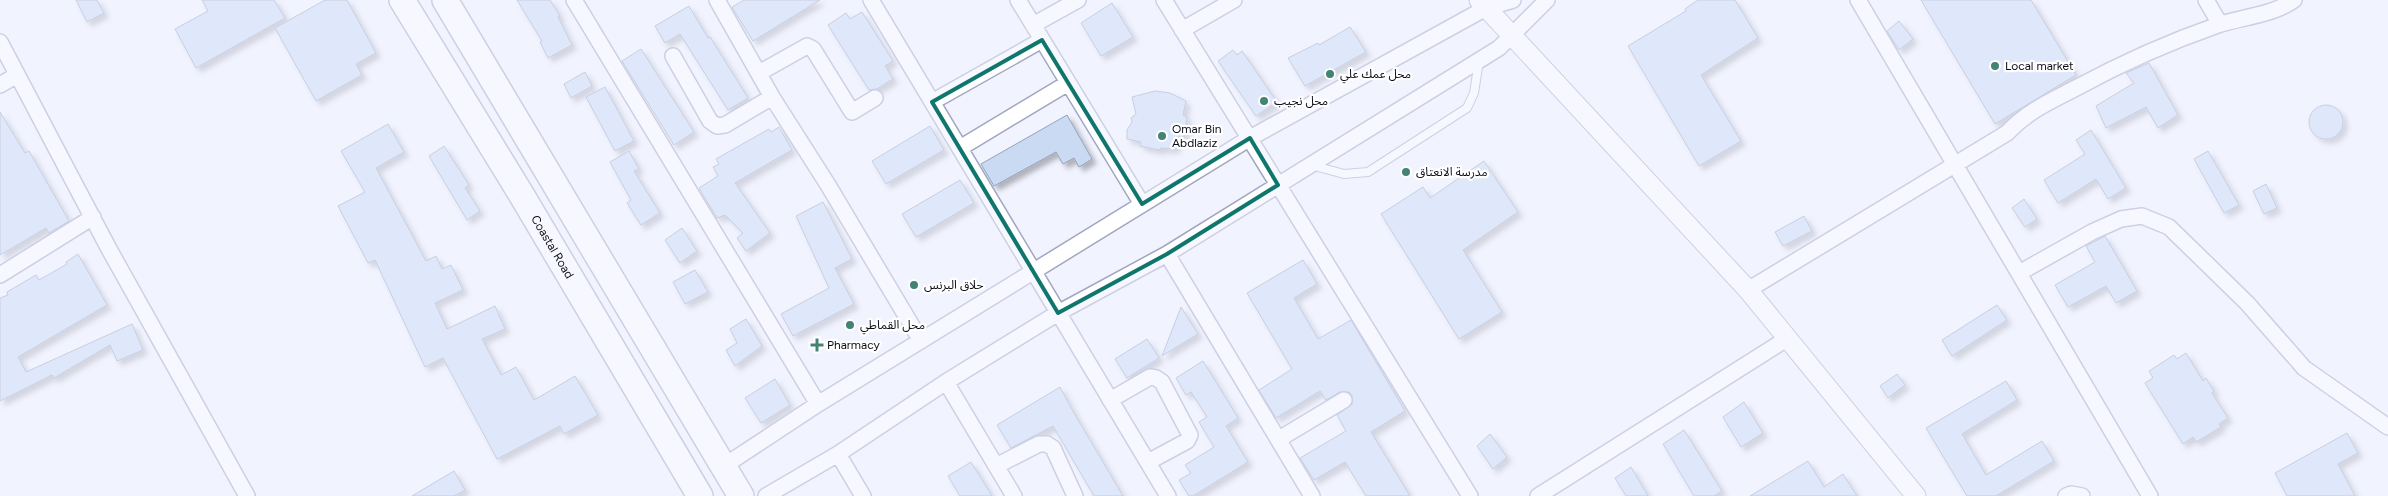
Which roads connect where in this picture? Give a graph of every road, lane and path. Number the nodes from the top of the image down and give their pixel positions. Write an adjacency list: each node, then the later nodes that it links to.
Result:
1 (402, 0): 57 (highway, Coastal Road)
2 (445, 0): 54 (highway)
3 (574, 0): 49 (street)
4 (717, 0): 24 (street)
5 (871, 0): 30 (street)
6 (1018, 0): 16 (street)
7 (1078, 0): 16 (street)
8 (1164, 0): 18 (street)
9 (1234, 0): 18 (street)
10 (1513, 0): 15 (street)
11 (1547, 0): 19 (street)
12 (1858, 0): 34 (street)
13 (2206, 0): 17 (street)
14 (2294, 0): 17 (street)
15 (1482, 4): 19 (street); 31 (street)
16 (1033, 24): 20 (street)
17 (2220, 24): 34 (street)
18 (1182, 30): 31 (street)
19 (1512, 35): 23 (street); 42 (street)
20 (1042, 40): 26 (street); 30 (street)
21 (0, 42): 25 (street)
22 (673, 56): 28 (street)
23 (1478, 61): 33 (street); 33 (lane)
24 (759, 73): 28 (street); 29 (street)
25 (17, 75): 27 (street); 37 (street)
26 (1068, 83): 32 (street); 36 (street)
27 (0, 85)
28 (772, 98): 45 (street)
29 (875, 98)
30 (932, 102): 32 (street)
31 (1250, 138): 35 (street); 36 (street)
32 (960, 148): 39 (street)
33 (1311, 165): 35 (street)
34 (1954, 165): 40 (street); 42 (street)
35 (1278, 185): 38 (street); 65 (street)
36 (1142, 204): 39 (street)
37 (93, 217): 41 (street); 56 (street)
38 (1167, 254): 43 (street); 51 (street)
39 (1033, 271): 43 (street); 45 (street)
40 (2019, 274): 50 (street); 70 (street)
41 (0, 275)
42 (1748, 290): 44 (street)
43 (1058, 313): 46 (street); 47 (street)
44 (1788, 338): 66 (street); 67 (street)
45 (921, 341): 49 (street)
46 (946, 382): 52 (street); 55 (street)
47 (1110, 400): 53 (street); 53 (street)
48 (1344, 400): 51 (street)
49 (818, 404): 54 (street)
50 (2388, 427)
51 (1279, 438): 64 (street)
52 (838, 454): 59 (street); 60 (street)
53 (1148, 462): 63 (street)
54 (724, 466): 58 (highway)
55 (996, 466): 61 (street); 62 (street)
56 (247, 496)
57 (700, 496)
58 (741, 496)
59 (766, 496)
60 (864, 496)
61 (1014, 496)
62 (1075, 496)
63 (1168, 496)
64 (1312, 496)
65 (1470, 496)
66 (1538, 496)
67 (1916, 496)
68 (2066, 496): 69 (street)
69 (2082, 496)
70 (2150, 496)

